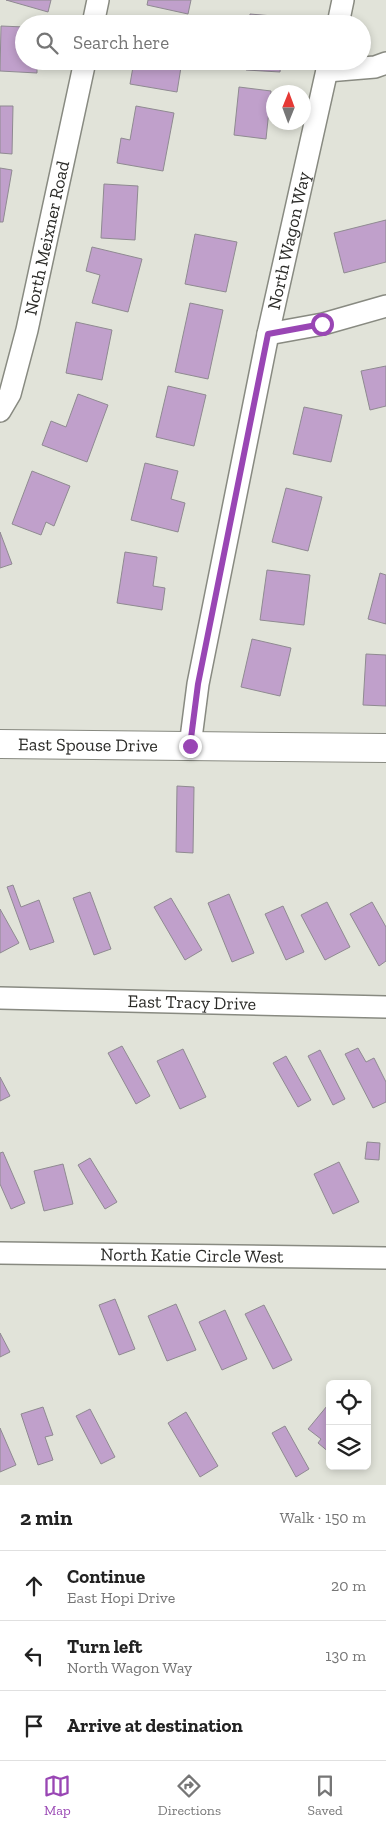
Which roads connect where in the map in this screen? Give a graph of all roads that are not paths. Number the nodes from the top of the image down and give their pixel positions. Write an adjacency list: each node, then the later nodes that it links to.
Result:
1 (98, 0): 3 (street)
2 (343, 0): 4 (street)
3 (95, 15)
4 (340, 15)
5 (386, 64): 6 (street)
6 (371, 67)
7 (83, 70): 11 (street, North Meixner Road)
8 (327, 70): 10 (street, North Wagon Way)
9 (386, 306): 10 (street)
10 (268, 334): 13 (street, North Wagon Way)
11 (0, 411)
12 (0, 744): 13 (street, East Spouse Drive)
13 (190, 746): 14 (street, East Spouse Drive)
14 (386, 748)
15 (0, 998): 16 (street, East Tracy Drive)
16 (386, 1006)
17 (0, 1253): 18 (street, North Katie Circle West)
18 (386, 1258)

